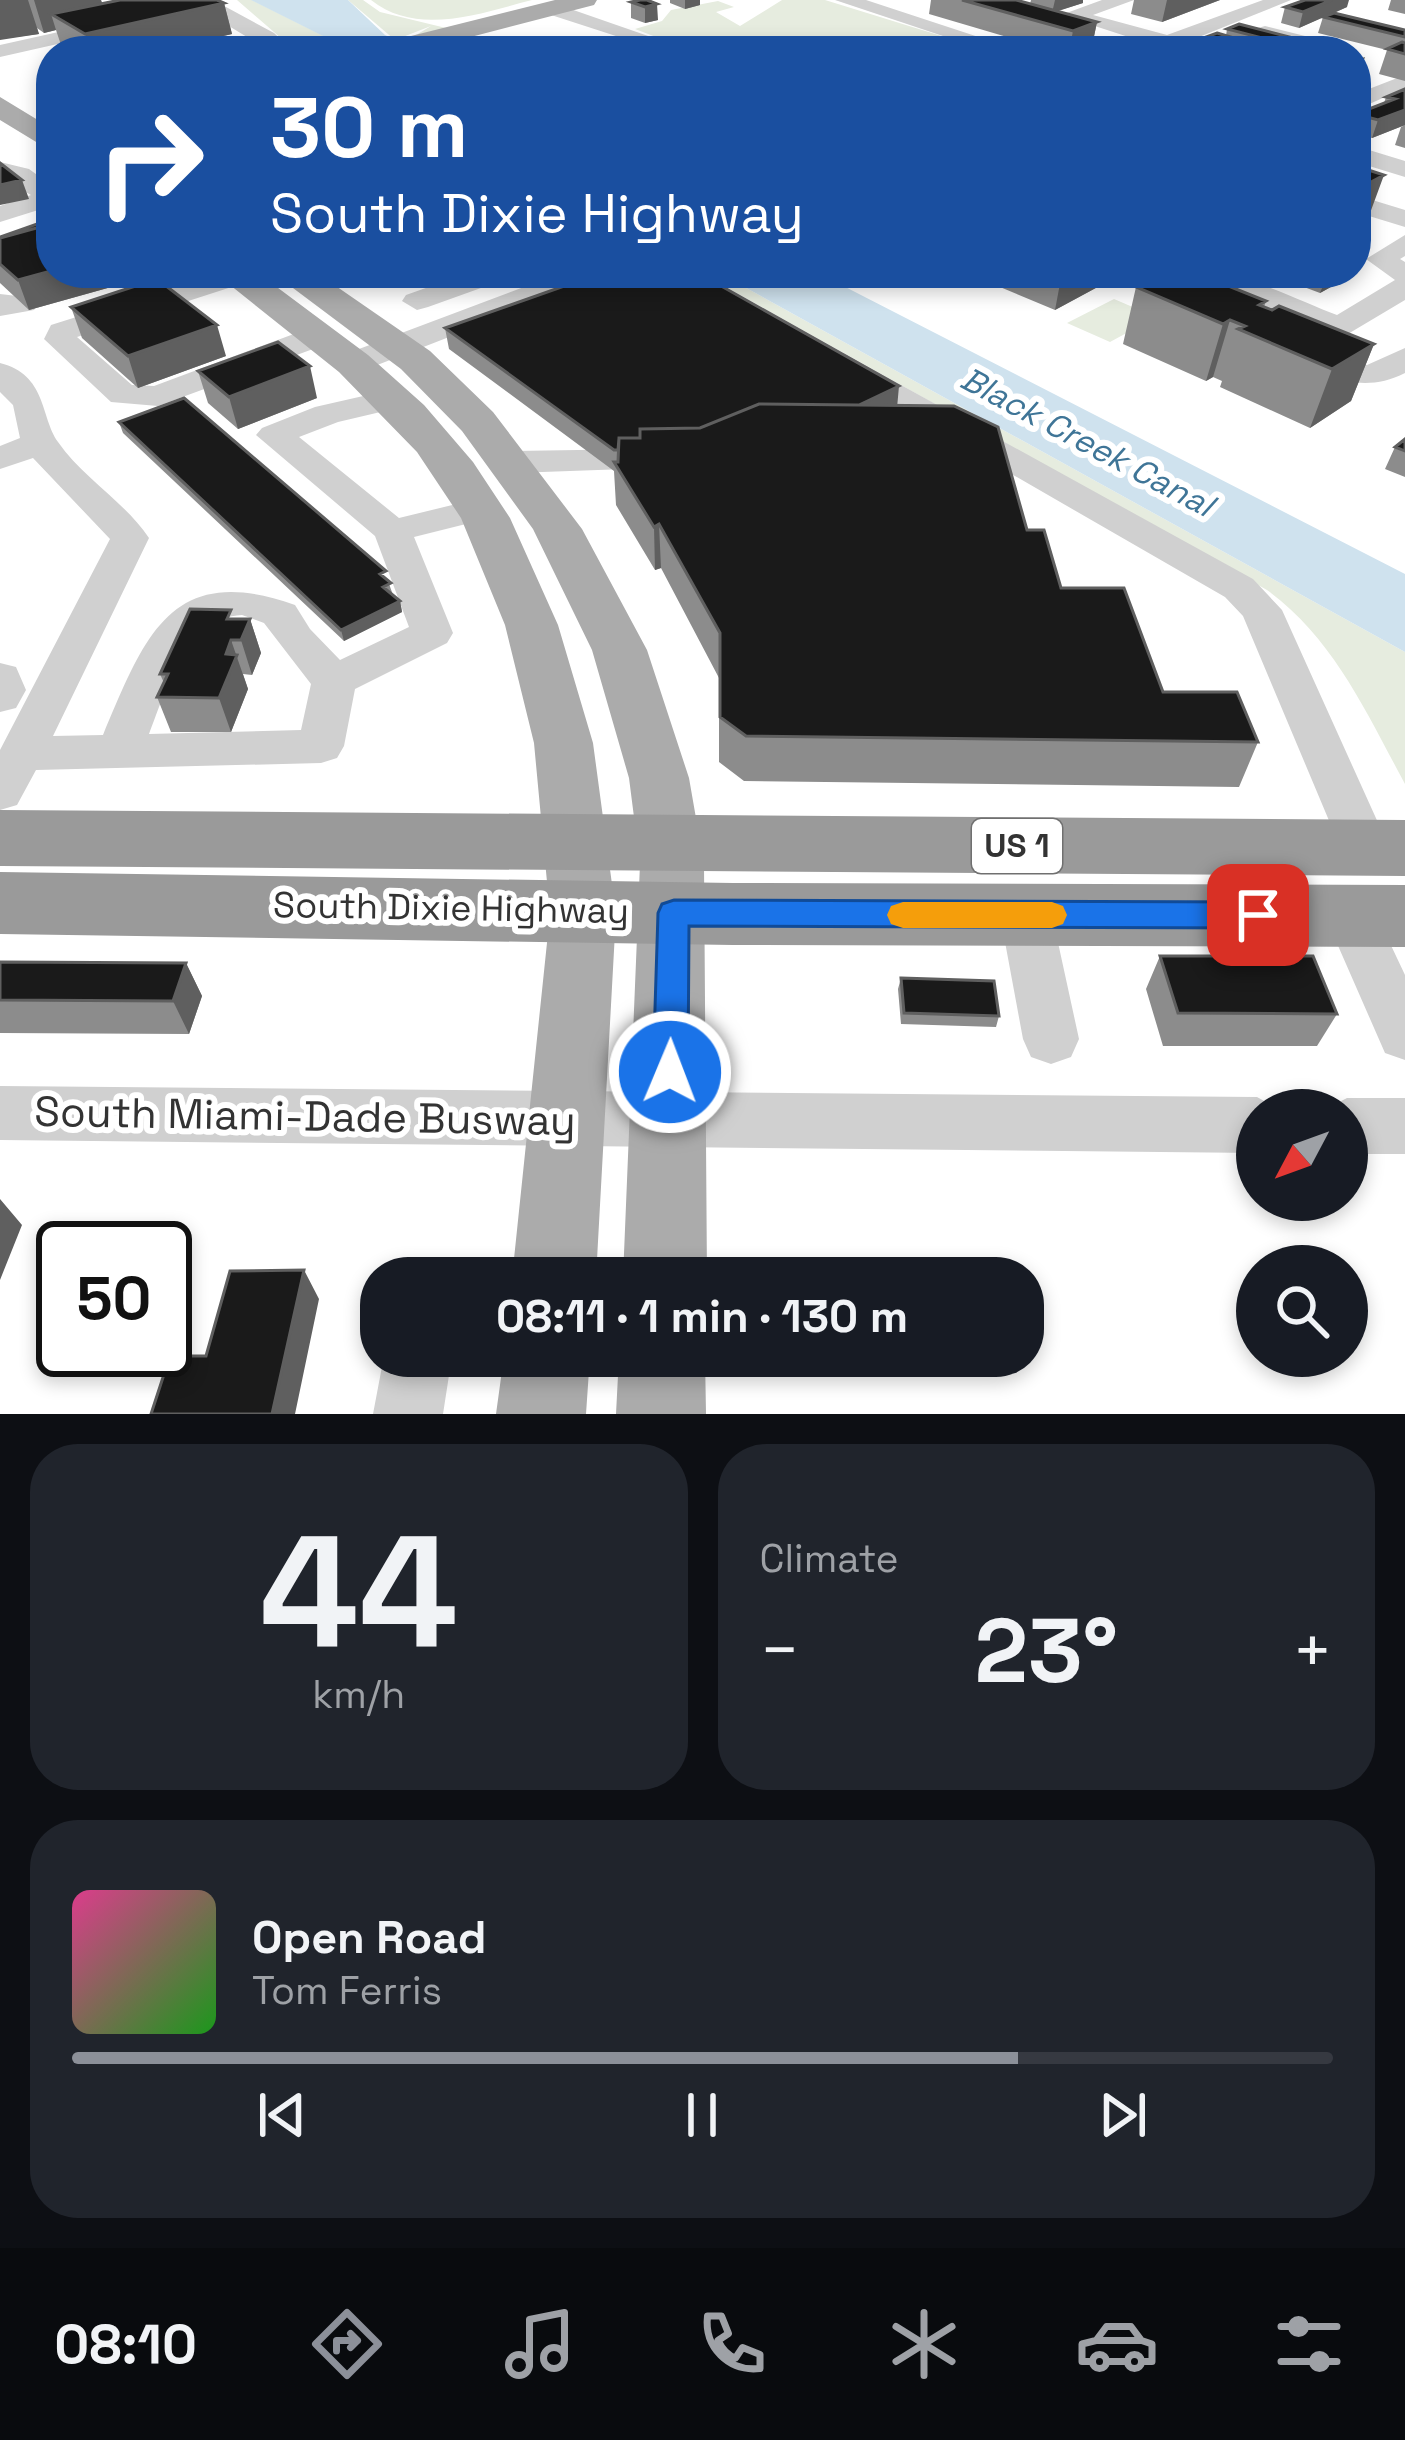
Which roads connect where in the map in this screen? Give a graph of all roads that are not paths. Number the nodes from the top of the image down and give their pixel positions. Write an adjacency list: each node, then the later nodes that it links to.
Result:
1 (585, 0): 5 (main road)
2 (845, 0): 15 (street)
3 (1282, 0): 9 (street)
4 (1116, 3): 7 (street); 10 (street)
5 (552, 9): 13 (main road); 14 (street)
6 (185, 10): 12 (street)
7 (1072, 14): 10 (street); 16 (street); 17 (street)
8 (141, 20): 11 (street)
9 (1224, 21): 19 (street); 20 (street)
10 (1144, 26): 18 (street)
11 (66, 36)
12 (265, 36)
13 (446, 36)
14 (635, 36)
15 (961, 36)
16 (1099, 36)
17 (1159, 36)
18 (1166, 36)
19 (1185, 36)
20 (1280, 36)
21 (36, 42): 22 (street)
22 (0, 50)
23 (0, 74): 27 (main road)
24 (1402, 81): 25 (street)
25 (1371, 96)
26 (0, 106): 28 (main road)
27 (36, 116)
28 (36, 124)
29 (36, 136): 30 (main road)
30 (0, 148)
31 (1371, 159): 32 (street)
32 (1405, 169)
33 (10, 172): 36 (street); 39 (street)
34 (1371, 181): 35 (street)
35 (1405, 191)
36 (36, 192)
37 (36, 204): 39 (street)
38 (1371, 207): 41 (street)
39 (0, 211)
40 (36, 212): 42 (street)
41 (1405, 219)
42 (0, 236)
43 (1405, 243): 44 (street)
44 (1405, 274)
45 (1405, 287): 56 (street)
46 (197, 288): 53 (street)
47 (255, 288): 57 (main road)
48 (315, 288): 58 (main road)
49 (471, 288): 58 (street)
50 (583, 288): 58 (street)
51 (1178, 288): 54 (street)
52 (1235, 288): 56 (street)
53 (169, 298): 55 (street); 57 (street)
54 (1200, 312)
55 (198, 320)
56 (1339, 327): 60 (street)
57 (320, 335): 58 (main road)
58 (390, 336): 62 (main road); 68 (main road)
59 (820, 350): 63 (street)
60 (1405, 358)
61 (0, 373): 65 (street)
62 (394, 399): 69 (main road); 70 (street)
63 (943, 420): 64 (street); 79 (street)
64 (901, 435)
65 (39, 443): 66 (street); 75 (street)
66 (0, 458)
67 (641, 460): 68 (street)
68 (514, 462): 78 (main road)
69 (481, 509): 70 (street); 77 (main road)
70 (392, 531): 72 (street)
71 (0, 677): 73 (street)
72 (334, 681): 74 (street); 74 (street)
73 (0, 697)
74 (130, 749): 75 (street)
75 (11, 773)
76 (0, 838): 77 (highway, South Dixie Highway / US 1)
77 (579, 876): 78 (highway, South Dixie Highway / US 1); 80 (highway, South Dixie Highway / US 1); 85 (main road)
78 (672, 879): 79 (highway, South Dixie Highway / US 1); 81 (highway, South Dixie Highway / US 1); 86 (main road)
79 (1381, 881): 81 (highway, South Dixie Highway / US 1); 82 (street)
80 (0, 903)
81 (1026, 915): 83 (street)
82 (1405, 1035)
83 (1051, 1040)
84 (0, 1113): 85 (street, South Miami-Dade Busway)
85 (570, 1118): 86 (street, South Miami-Dade Busway); 90 (main road)
86 (669, 1119): 87 (street, South Miami-Dade Busway); 91 (main road)
87 (1236, 1125)
88 (1368, 1126): 89 (street)
89 (1405, 1126)
90 (556, 1257)
91 (666, 1257)
92 (414, 1377): 95 (street)
93 (545, 1377): 96 (main road)
94 (662, 1377): 97 (main road)
95 (408, 1414)
96 (541, 1414)
97 (661, 1414)

